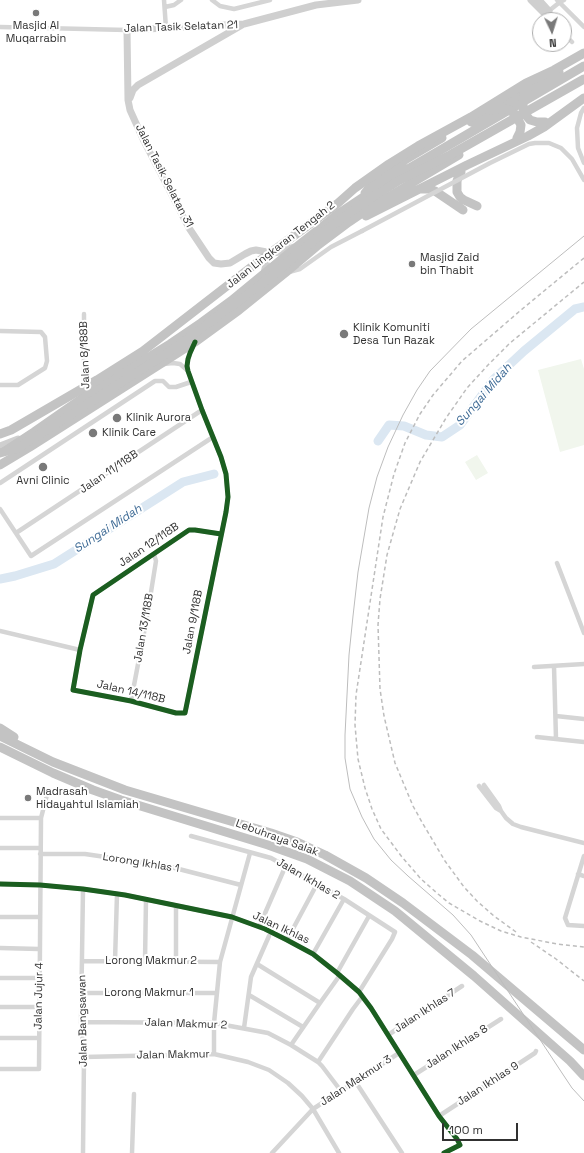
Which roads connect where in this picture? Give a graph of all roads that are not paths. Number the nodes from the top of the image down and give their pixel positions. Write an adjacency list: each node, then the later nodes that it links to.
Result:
1 (164, 0): 9 (street)
2 (181, 0): 9 (street)
3 (212, 0): 4 (street)
4 (269, 0)
5 (358, 0): 13 (street, Jalan Tasik Selatan 21)
6 (531, 0): 10 (street)
7 (539, 0): 11 (street)
8 (560, 1): 12 (street); 14 (street)
9 (165, 7): 16 (street)
10 (546, 12)
11 (546, 12)
12 (548, 12)
13 (244, 24): 16 (street, Jalan Tasik Selatan 21); 24 (street)
14 (584, 26)
15 (0, 27): 17 (street, Jalan Tasik Selatan 21)
16 (166, 28): 17 (street, Jalan Tasik Selatan 21)
17 (127, 30): 24 (street, Jalan Tasik Selatan 31)
18 (584, 53): 51 (highway, bridge)
19 (584, 57): 22 (highway)
20 (584, 66): 33 (highway, Jalan Lingkaran Tengah 2)
21 (584, 80): 36 (highway, Jalan Lingkaran Tengah 2); 54 (highway, bridge)
22 (527, 90): 26 (highway, bridge); 27 (highway, bridge)
23 (584, 98): 27 (highway)
24 (128, 100): 38 (street, Jalan Tasik Selatan 31)
25 (584, 108): 29 (street)
26 (491, 110): 28 (highway, bridge); 33 (highway)
27 (548, 122): 28 (highway)
28 (506, 147): 30 (highway)
29 (584, 163)
30 (467, 165): 32 (highway); 34 (highway)
31 (584, 180): 40 (street, bridge)
32 (422, 188): 35 (highway); 36 (highway)
33 (363, 198): 37 (highway, Jalan Lingkaran Tengah 2)
34 (477, 206)
35 (463, 210)
36 (350, 222): 40 (highway, Jalan Lingkaran Tengah 2)
37 (299, 244): 38 (street, Jalan Tasik Selatan 31); 39 (highway, Jalan Lingkaran Tengah 2)
38 (264, 252): 39 (street)
39 (264, 273): 48 (highway, Jalan Lingkaran Tengah 2)
40 (285, 273): 43 (highway, Jalan Lingkaran Tengah 2)
41 (84, 314): 48 (street, Jalan 8/188B)
42 (0, 331): 47 (street)
43 (195, 342): 44 (highway, Jalan Lingkaran Tengah 2); 45 (street)
44 (159, 364): 45 (street); 55 (highway, Jalan Lingkaran Tengah 2)
45 (188, 372): 46 (street, Jalan 9/118B)
46 (191, 382): 49 (street, Jalan 9/118B); 56 (street)
47 (0, 385)
48 (87, 395): 50 (highway, Jalan Lingkaran Tengah 2)
49 (202, 410): 52 (street, Jalan 9/118B); 58 (street, Jalan 11/118B)
50 (34, 432): 53 (street); 54 (highway, Jalan Lingkaran Tengah 2)
51 (0, 434)
52 (213, 437): 58 (street); 59 (street, Jalan 9/118B)
53 (0, 446)
54 (0, 453)
55 (0, 465)
56 (0, 483)
57 (0, 509): 58 (street)
58 (16, 533)
59 (221, 534): 60 (street, Jalan 12/118B); 69 (street, Jalan 9/118B)
60 (154, 554): 64 (street, Jalan 12/118B); 68 (street, Jalan 13/118B)
61 (557, 563): 63 (street)
62 (0, 631): 64 (street)
63 (584, 634)
64 (80, 650): 68 (street, Jalan 14/118B)
65 (584, 664): 66 (street)
66 (554, 666): 67 (street); 70 (street)
67 (534, 667)
68 (131, 701): 69 (street, Jalan 14/118B)
69 (185, 713)
70 (556, 716): 71 (street); 75 (street)
71 (584, 719)
72 (0, 728): 79 (highway)
73 (0, 736): 79 (highway, Lebuhraya Salak)
74 (537, 737): 75 (street)
75 (556, 739): 76 (street)
76 (584, 742)
77 (0, 747): 80 (highway, Lebuhraya Salak)
78 (0, 753): 80 (highway)
79 (53, 762): 142 (highway, Lebuhraya Salak)
80 (53, 773): 150 (highway, Lebuhraya Salak)
81 (483, 787): 86 (street)
82 (48, 791): 84 (street, Jalan Jujur 4)
83 (0, 818): 84 (street)
84 (41, 818): 88 (street, Jalan Jujur 4)
85 (191, 836): 89 (street, Jalan Ikhlas 2)
86 (584, 843)
87 (0, 848): 88 (street)
88 (40, 848): 90 (street, Jalan Jujur 4)
89 (250, 853): 92 (street, Jalan Ikhlas 2); 98 (street)
90 (40, 854): 96 (street, Jalan Jujur 4); 98 (street, Lorong Ikhlas 1)
91 (584, 856): 93 (street)
92 (286, 865): 97 (street, Jalan Ikhlas 2); 109 (street)
93 (578, 874): 94 (street); 108 (street)
94 (584, 876)
95 (0, 884): 96 (street, Jalan Ikhlas)
96 (40, 884): 99 (street, Jalan Ikhlas); 106 (street, Jalan Jujur 4)
97 (317, 884): 102 (street, Jalan Ikhlas 2); 111 (street)
98 (241, 885): 107 (street)
99 (83, 889): 100 (street, Jalan Ikhlas); 115 (street, Jalan Bangsawan)
100 (117, 894): 101 (street, Jalan Ikhlas); 116 (street)
101 (146, 899): 103 (street, Jalan Ikhlas); 117 (street)
102 (344, 899): 104 (street, Jalan Ikhlas 2); 114 (street)
103 (176, 906): 107 (street, Jalan Ikhlas); 118 (street)
104 (370, 916): 121 (street); 125 (street, Jalan Ikhlas 2)
105 (0, 917): 106 (street)
106 (39, 917): 113 (street, Jalan Jujur 4)
107 (232, 917): 109 (street, Jalan Ikhlas); 119 (street)
108 (584, 926)
109 (260, 927): 111 (street, Jalan Ikhlas)
110 (269, 936): 120 (street)
111 (287, 940): 114 (street, Jalan Ikhlas)
112 (0, 948): 113 (street)
113 (39, 949): 123 (street, Jalan Jujur 4)
114 (313, 954): 121 (street, Jalan Ikhlas)
115 (82, 961): 116 (street, Lorong Makmur 2); 126 (street, Jalan Bangsawan)
116 (115, 961): 117 (street, Lorong Makmur 2)
117 (145, 961): 118 (street, Lorong Makmur 2)
118 (176, 962): 119 (street, Lorong Makmur 2)
119 (220, 962): 127 (street)
120 (257, 964): 128 (street); 130 (street)
121 (338, 974): 125 (street, Jalan Ikhlas); 130 (street)
122 (0, 978): 123 (street)
123 (39, 978): 132 (street, Jalan Jujur 4)
124 (462, 986): 138 (street, Jalan Ikhlas 7)
125 (359, 992): 129 (street, Jalan Ikhlas)
126 (82, 993): 127 (street, Lorong Makmur 1); 134 (street, Jalan Bangsawan)
127 (217, 993): 135 (street)
128 (249, 995): 136 (street); 137 (street)
129 (362, 997): 138 (street, Jalan Ikhlas); 147 (street)
130 (320, 1003): 137 (street)
131 (0, 1007): 132 (street)
132 (39, 1008): 140 (street, Jalan Jujur 4)
133 (501, 1019): 149 (street, Jalan Ikhlas 8)
134 (81, 1022): 135 (street, Jalan Makmur 2); 146 (street, Jalan Bangsawan)
135 (214, 1023): 136 (street, Jalan Makmur 2); 145 (street)
136 (244, 1028): 141 (street, Jalan Makmur 2)
137 (303, 1028): 141 (street)
138 (388, 1035): 144 (street, Jalan Ikhlas)
139 (0, 1038): 140 (street)
140 (38, 1038): 148 (street, Jalan Jujur 4)
141 (291, 1045): 147 (street, Jalan Makmur 2)
142 (584, 1050)
143 (536, 1051): 155 (street, Jalan Ikhlas 9)
144 (399, 1053): 149 (street, Jalan Ikhlas); 151 (street, Jalan Makmur 3)
145 (214, 1054): 146 (street, Jalan Makmur); 154 (street, Jalan Makmur)
146 (84, 1057): 157 (street, Jalan Bangsawan)
147 (318, 1062): 152 (street, Jalan Makmur 2)
148 (0, 1069)
149 (414, 1075): 155 (street, Jalan Ikhlas)
150 (584, 1076)
151 (355, 1081): 152 (street, Jalan Makmur 3); 160 (street)
152 (341, 1091): 154 (street, Jalan Makmur 3)
153 (134, 1094): 158 (street)
154 (313, 1109): 156 (street, Jalan Makmur 3); 159 (street, Jalan Makmur)
155 (439, 1116): 161 (street, Jalan Ikhlas)
156 (274, 1152)
157 (83, 1153)
158 (132, 1153)
159 (339, 1153)
160 (402, 1153)
161 (444, 1153)

